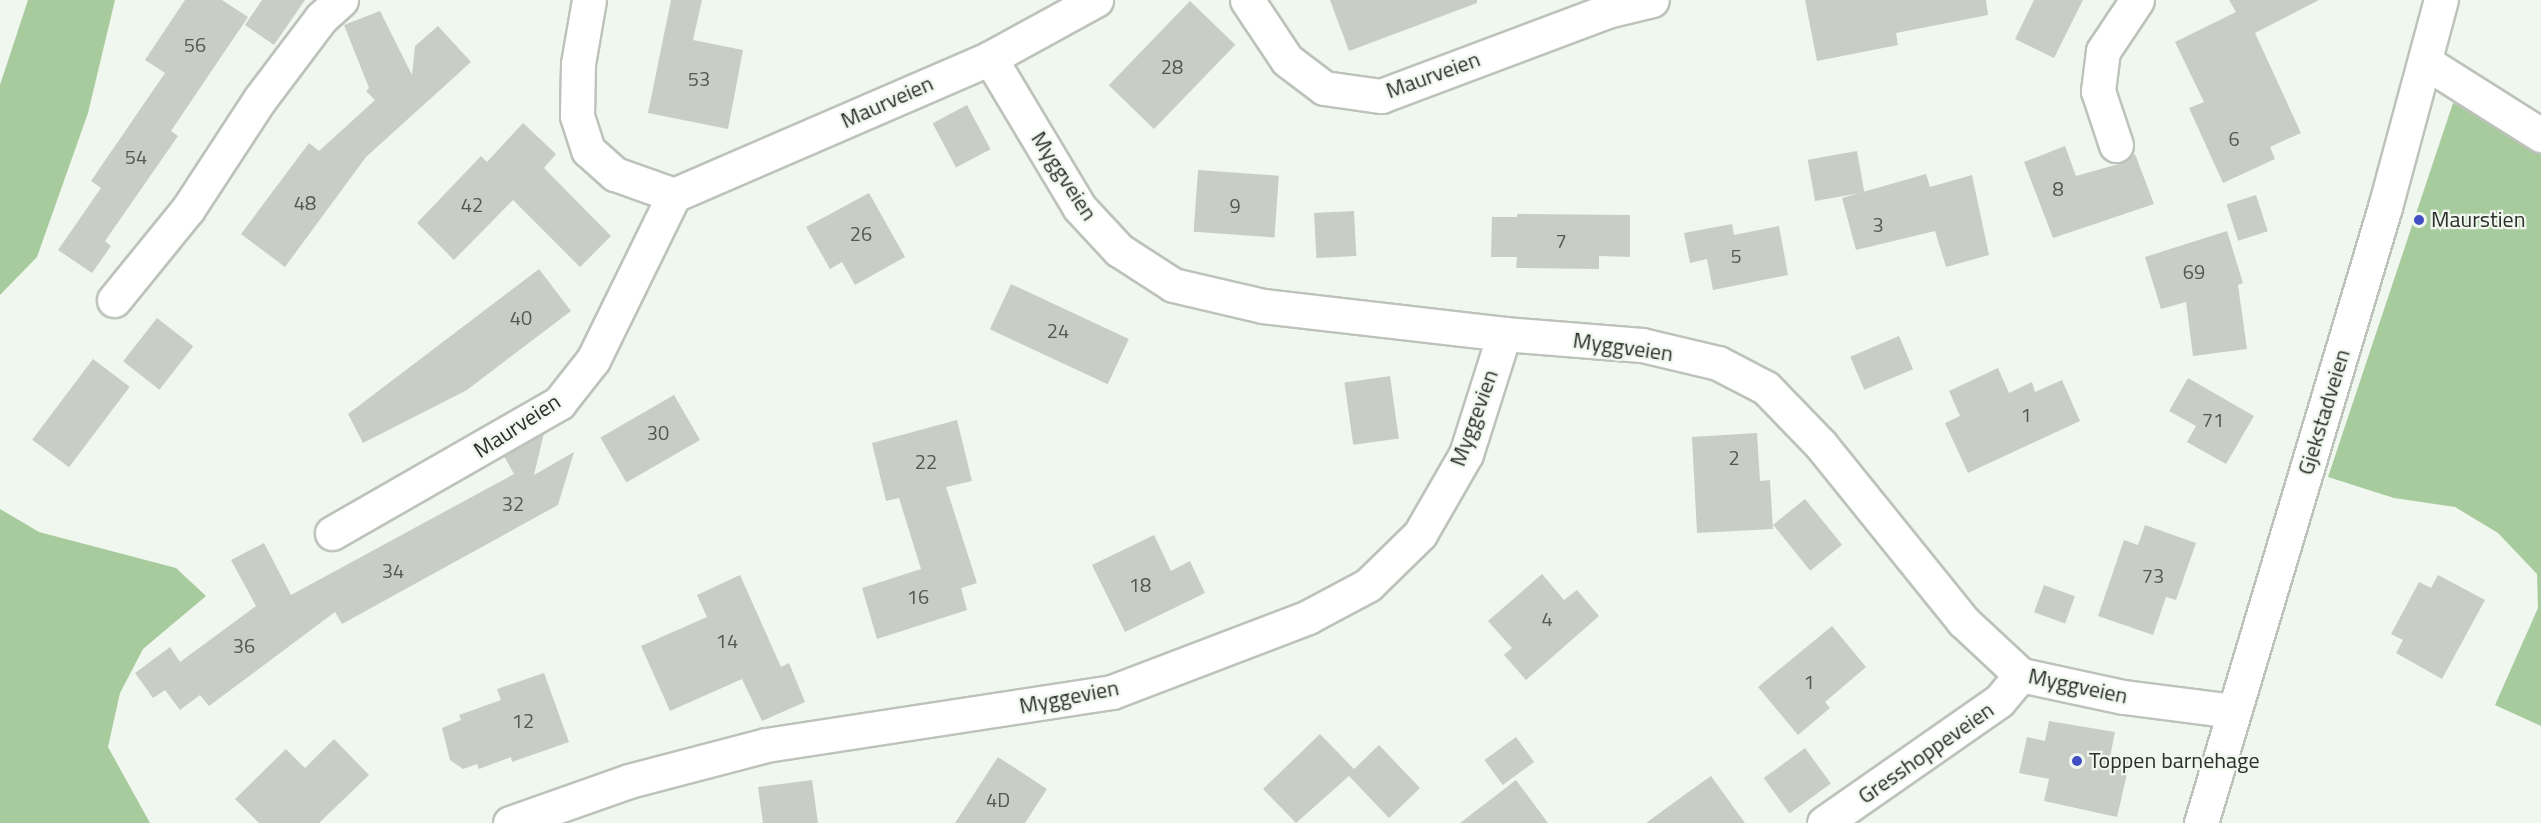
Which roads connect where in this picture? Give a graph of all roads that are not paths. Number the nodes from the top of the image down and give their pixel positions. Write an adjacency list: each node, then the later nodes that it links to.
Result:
1 (341, 0): 13 (street)
2 (589, 0): 12 (street)
3 (1096, 0): 8 (street, Maurveien)
4 (1247, 0): 5 (street, Maurveien)
5 (1652, 0)
6 (2137, 0): 11 (street)
7 (2440, 0): 9 (street, Gjekstadveien)
8 (990, 58): 12 (street, Maurveien); 14 (street, Myggveien)
9 (2427, 63): 10 (street); 17 (street, Gjekstadveien)
10 (2541, 135)
11 (2116, 146)
12 (674, 195): 15 (street, Maurveien)
13 (114, 300)
14 (1504, 334): 16 (street, Myggveien); 18 (street, Myggevien)
15 (332, 533)
16 (2021, 675): 17 (street, Myggveien); 19 (street, Gresshoppeveien)
17 (2234, 711): 20 (street, Gjekstadveien)
18 (510, 823)
19 (1824, 823)
20 (2201, 823)

